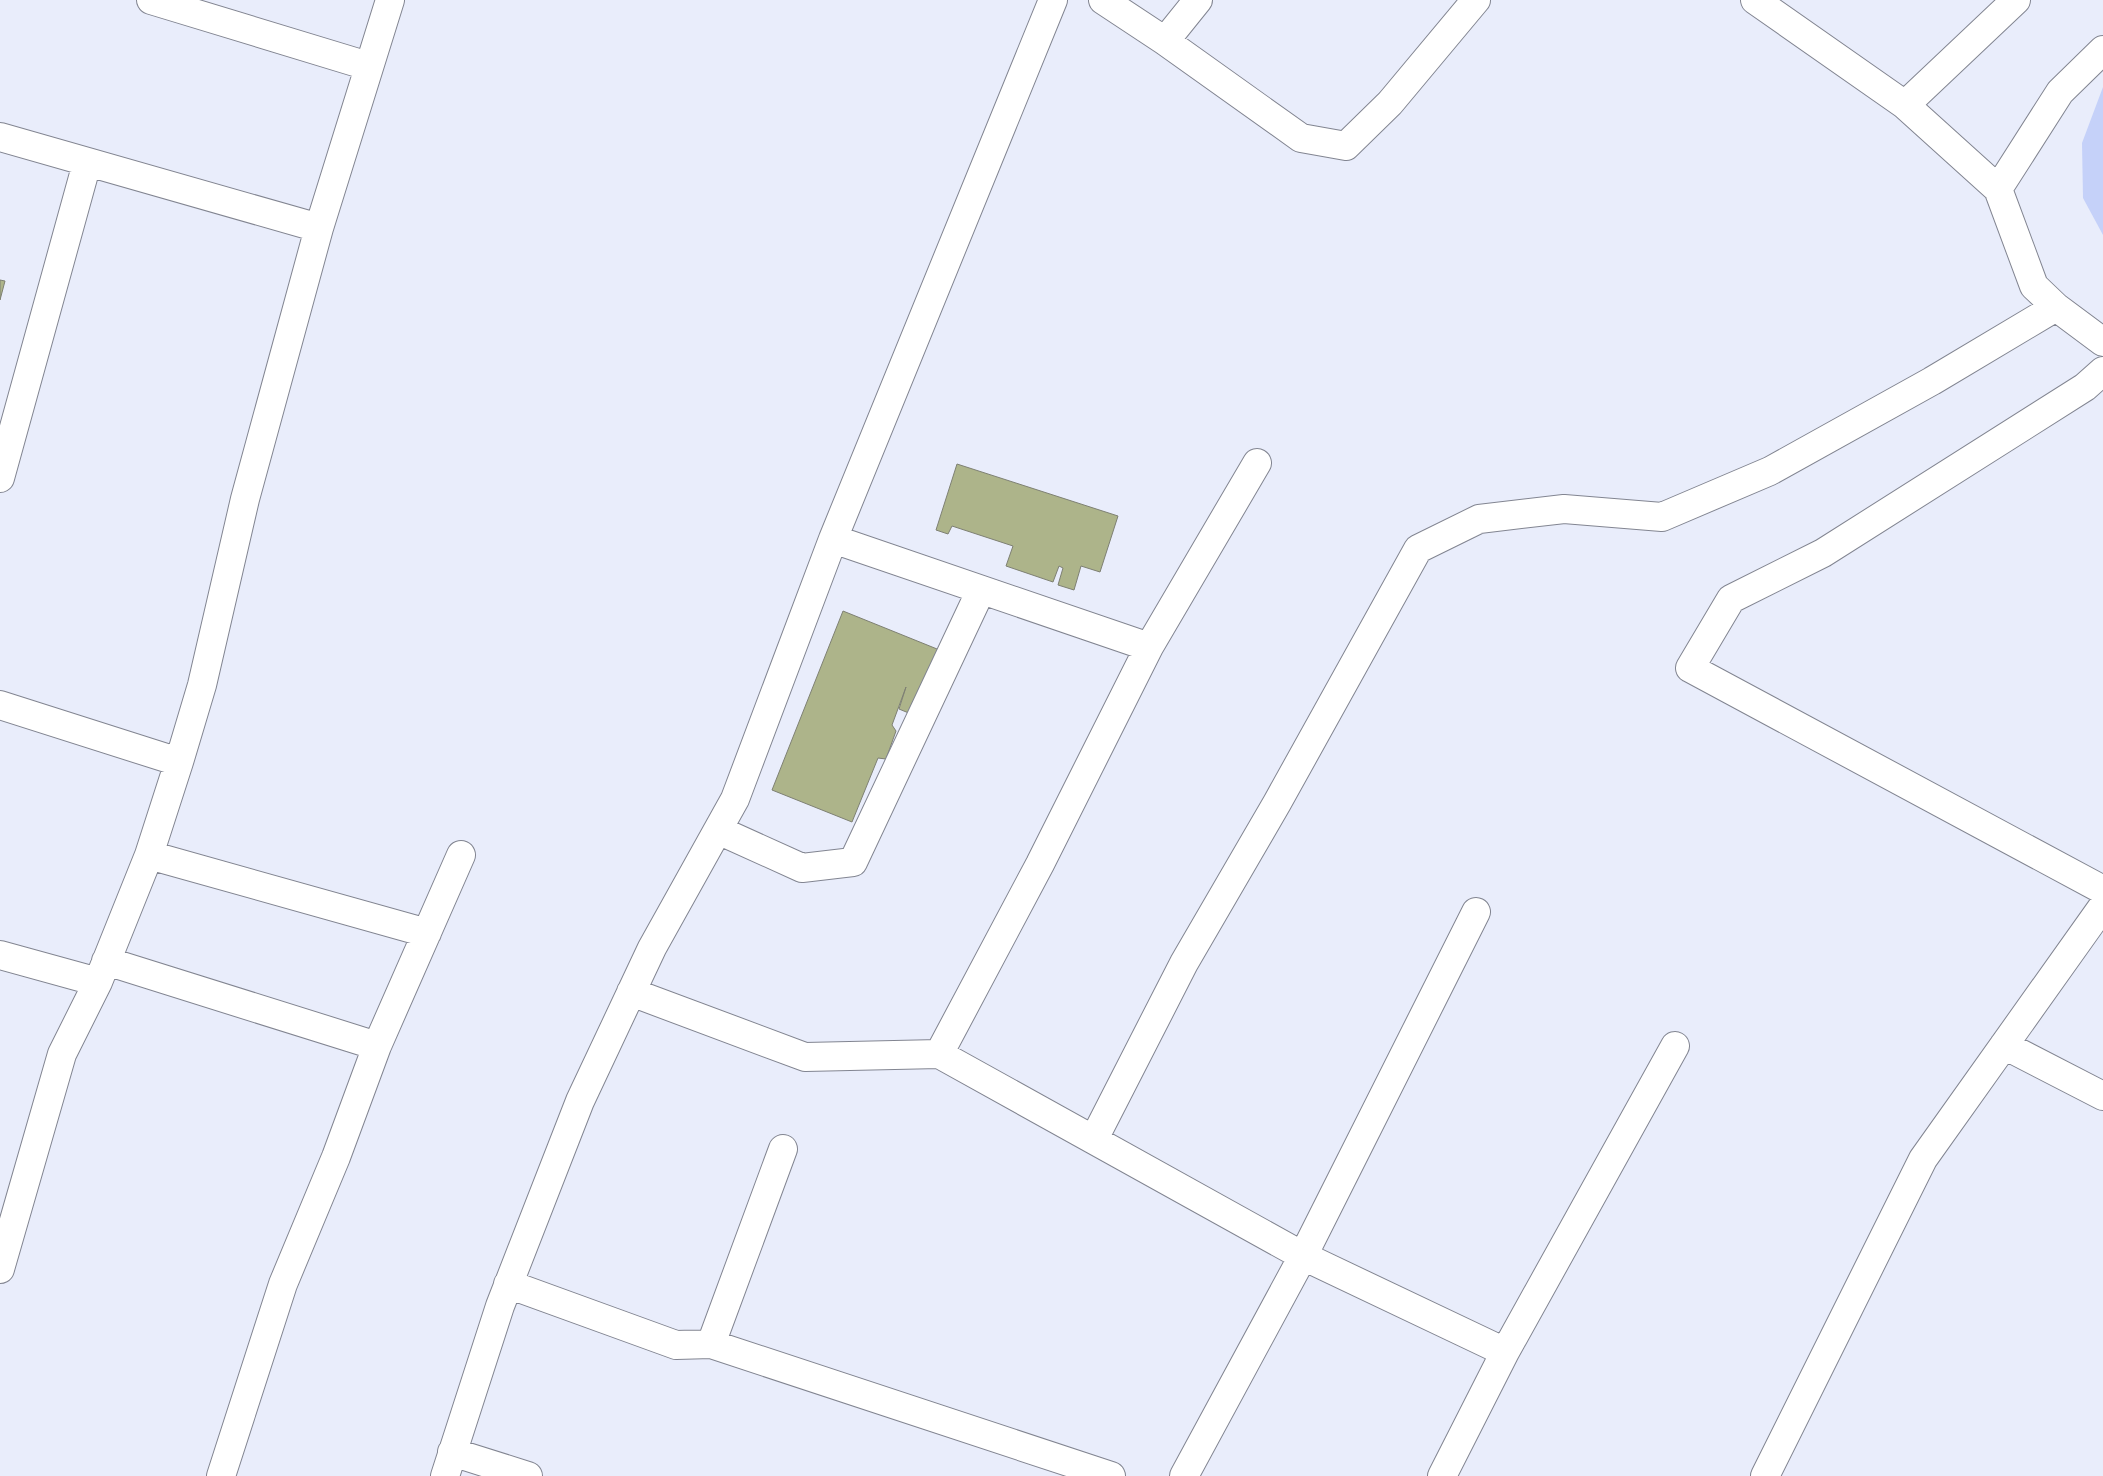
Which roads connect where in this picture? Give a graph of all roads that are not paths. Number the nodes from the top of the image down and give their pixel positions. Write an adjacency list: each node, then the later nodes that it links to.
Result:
1 (151, 0): 11 (street)
2 (390, 0): 11 (street)
3 (1053, 0): 22 (street)
4 (1103, 0): 9 (street)
5 (1198, 0): 9 (street)
6 (1476, 0): 9 (street)
7 (1755, 0): 12 (street)
8 (2016, 0): 12 (street)
9 (1165, 41)
10 (2103, 50): 15 (street)
11 (368, 66): 16 (street)
12 (1905, 105): 15 (street)
13 (0, 137): 14 (street)
14 (87, 163): 16 (street); 21 (street)
15 (1998, 189): 17 (street)
16 (319, 228): 26 (street)
17 (2056, 307): 18 (street); 42 (street)
18 (2103, 342)
19 (2103, 371): 30 (street)
20 (1257, 463): 24 (street)
21 (0, 478)
22 (834, 539): 23 (street); 27 (street)
23 (981, 590): 24 (street); 27 (street)
24 (1149, 646): 40 (street)
25 (0, 705): 26 (street)
26 (178, 762): 28 (street)
27 (718, 830): 36 (street)
28 (149, 855): 33 (street); 35 (street)
29 (461, 855): 33 (street)
30 (2103, 890)
31 (2103, 906): 37 (street)
32 (1476, 912): 44 (street)
33 (427, 933): 38 (street)
34 (0, 955): 35 (street)
35 (102, 972): 38 (street); 45 (street)
36 (631, 992): 40 (street); 46 (street)
37 (2004, 1045): 41 (street); 55 (street)
38 (377, 1046): 50 (street)
39 (1675, 1046): 48 (street)
40 (939, 1054): 42 (street)
41 (2103, 1096)
42 (1094, 1139): 44 (street)
43 (783, 1149): 47 (street)
44 (1303, 1256): 48 (street); 53 (street)
45 (0, 1269)
46 (508, 1284): 47 (street); 49 (street)
47 (712, 1344): 52 (street)
48 (1505, 1352): 54 (street)
49 (448, 1464): 51 (street)
50 (221, 1476)
51 (528, 1476)
52 (1112, 1476)
53 (1184, 1476)
54 (1442, 1476)
55 (1765, 1476)

